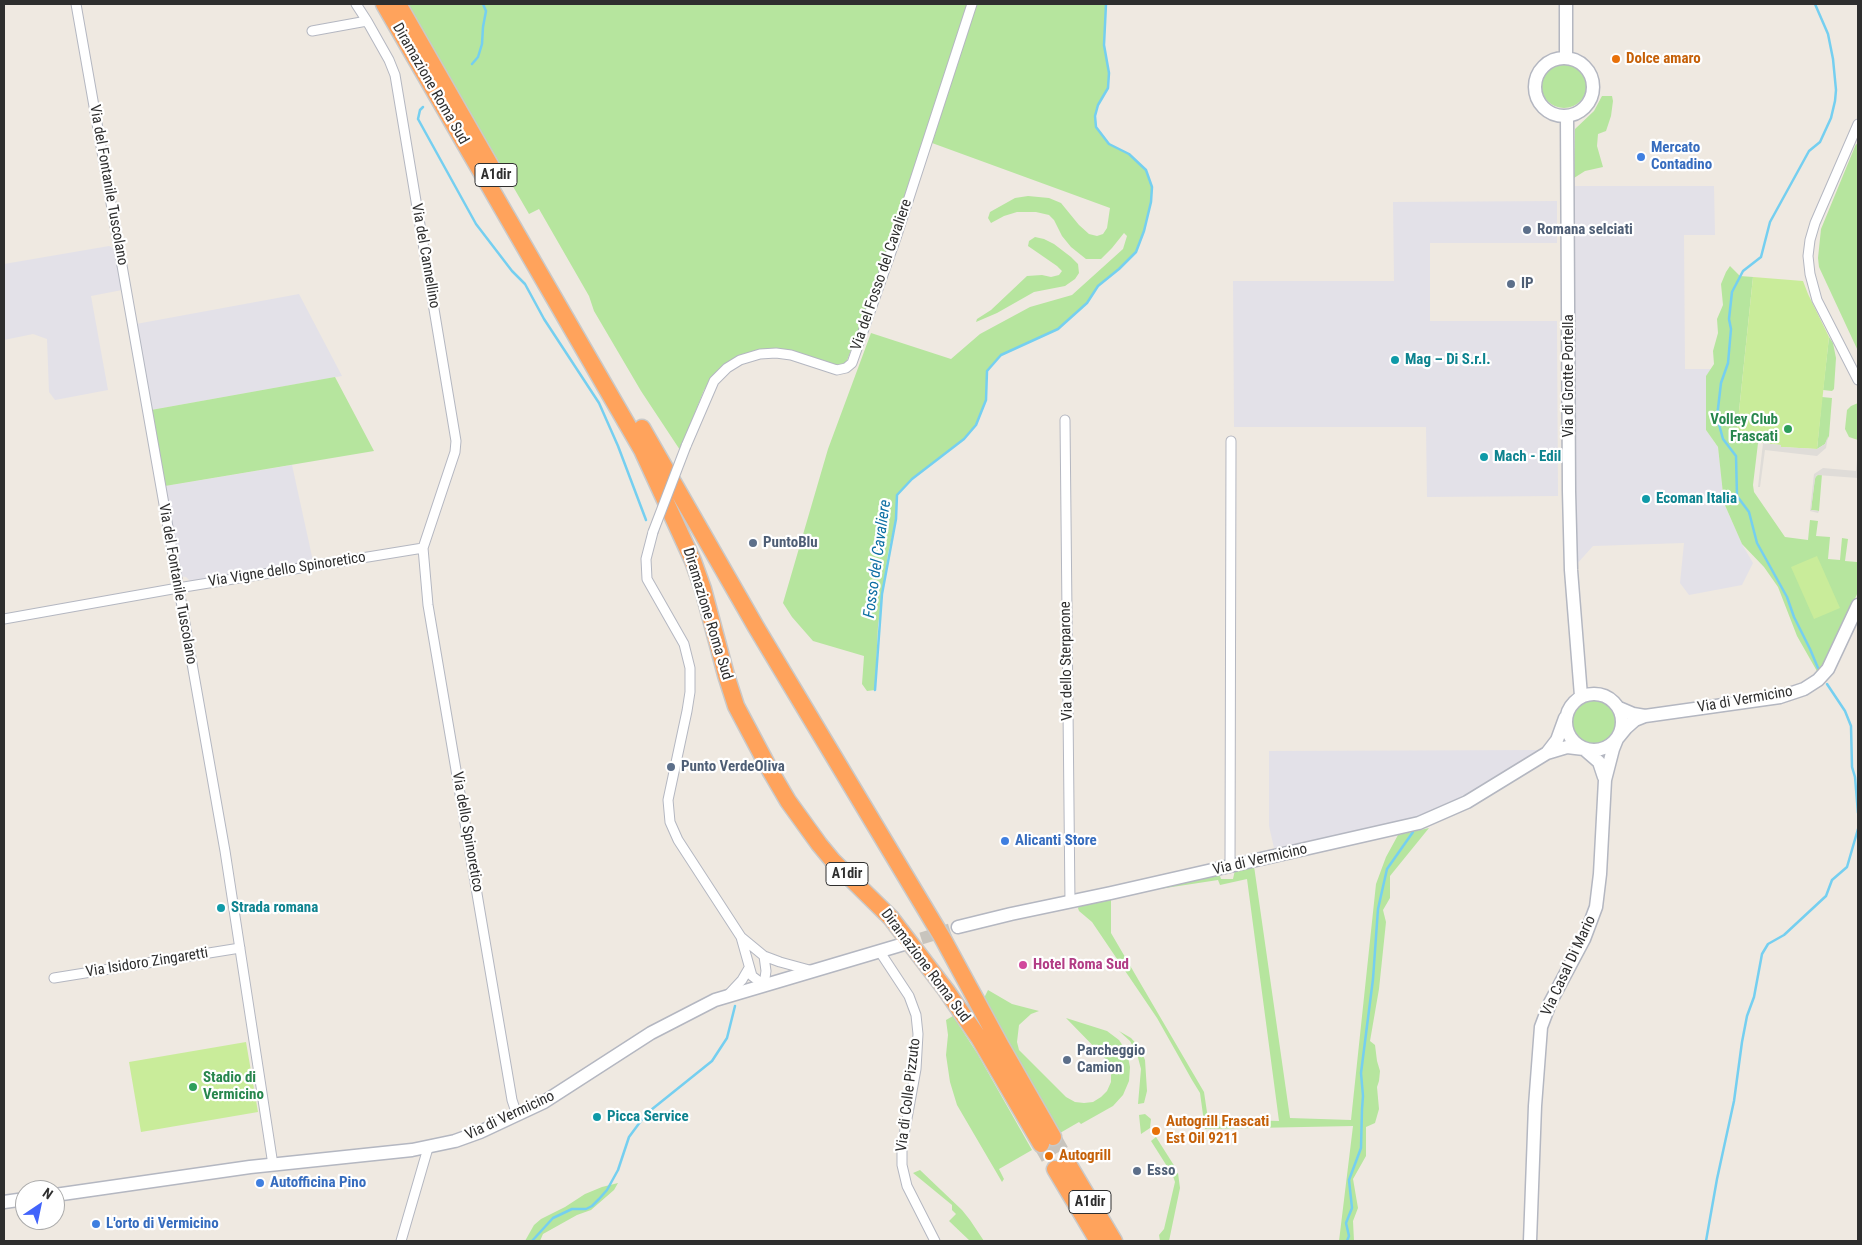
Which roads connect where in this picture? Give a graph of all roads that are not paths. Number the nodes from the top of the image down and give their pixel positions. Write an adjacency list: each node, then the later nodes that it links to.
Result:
1 (76, 4): 16 (street, Via del Fontanile Tuscolano)
2 (356, 4): 7 (street, Via del Cannellino)
3 (384, 4): 4 (highway, Diramazione Roma Sud / A1dir)
4 (398, 4)
5 (972, 4): 30 (street, Via del Fosso del Cavaliere, bridge)
6 (1566, 4): 9 (main road)
7 (367, 21): 8 (street); 15 (street, Via del Cannellino)
8 (312, 31)
9 (1566, 57): 10 (main road); 10 (main road)
10 (1567, 116): 19 (main road, Via di Grotte Portella)
11 (1858, 124): 12 (street)
12 (1858, 380)
13 (1065, 420): 28 (street, Via dello Sterparone)
14 (1231, 441): 27 (street)
15 (423, 548): 16 (street, Via Vigne dello Spinoretico); 40 (street, Via dello Spinoretico)
16 (178, 588): 18 (street, Via Vigne dello Spinoretico); 32 (street, Via del Fontanile Tuscolano)
17 (1858, 605): 21 (main road, Via di Vermicino)
18 (4, 619)
19 (1581, 696): 20 (main road); 22 (main road)
20 (1619, 708): 21 (main road, Via di Vermicino); 23 (main road)
21 (1645, 716): 23 (main road, Via di Vermicino)
22 (1566, 718): 24 (main road); 25 (main road, Via di Vermicino)
23 (1617, 739): 24 (main road); 26 (main road, Via Casal Di Mario)
24 (1584, 748): 25 (main road, Via di Vermicino); 26 (main road, Via Casal Di Mario)
25 (1547, 753): 27 (main road, Via di Vermicino)
26 (1605, 780): 48 (main road, Via Casal Di Mario)
27 (1230, 866): 28 (main road, Via di Vermicino)
28 (1070, 902): 29 (main road, Via di Vermicino)
29 (958, 928)
30 (741, 937): 34 (street); 35 (street)
31 (904, 944): 33 (main road, Via di Vermicino)
32 (240, 948): 37 (street, Via Isidoro Zingaretti); 42 (street, Via del Fontanile Tuscolano)
33 (880, 952): 36 (main road, Via di Vermicino); 45 (street, Via di Colle Pizzuto)
34 (764, 956): 36 (street); 38 (street)
35 (749, 968): 38 (street); 39 (street)
36 (815, 971): 38 (main road, Via di Vermicino)
37 (54, 978)
38 (764, 986): 39 (main road, Via di Vermicino)
39 (728, 995): 40 (main road, Via di Vermicino)
40 (517, 1115): 41 (main road, Via di Vermicino)
41 (428, 1148): 42 (main road, Via di Vermicino); 44 (street)
42 (273, 1165): 43 (main road, Via di Vermicino)
43 (65, 1194)
44 (400, 1241)
45 (935, 1241)
46 (1098, 1241): 47 (highway, A1dir)
47 (1114, 1241)
48 (1530, 1241)

